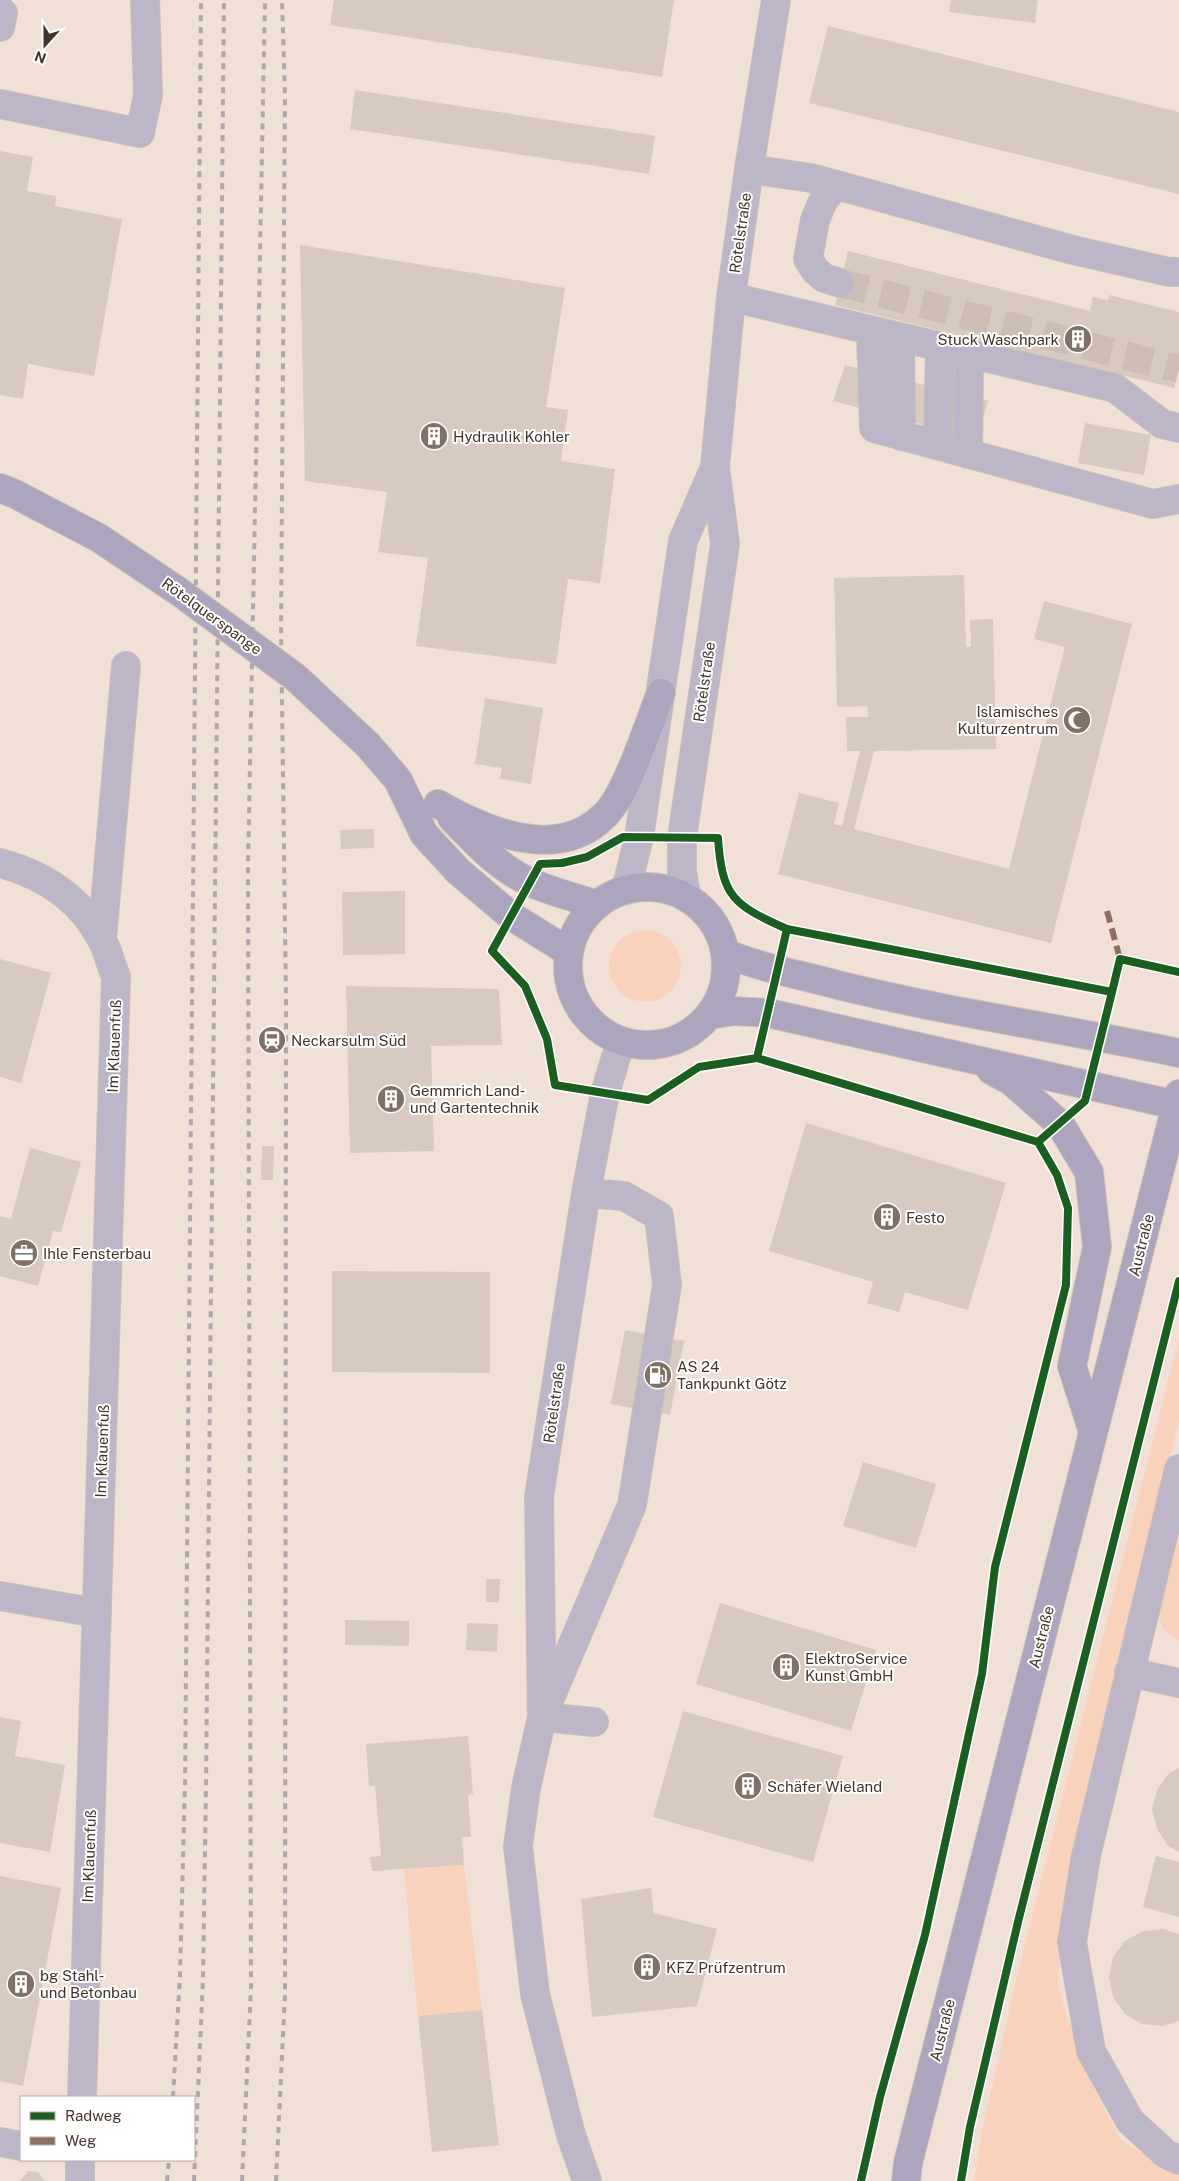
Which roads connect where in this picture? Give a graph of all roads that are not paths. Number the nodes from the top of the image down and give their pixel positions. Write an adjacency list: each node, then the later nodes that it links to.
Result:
1 (145, 0): 5 (street)
2 (776, 0): 6 (street, Rötelstraße)
3 (0, 10): 4 (street)
4 (0, 26)
5 (0, 104)
6 (749, 169): 7 (street); 10 (street, Rötelstraße)
7 (835, 186): 8 (street); 9 (street)
8 (1170, 271)
9 (840, 283)
10 (731, 297): 11 (street); 19 (street, Rötelstraße)
11 (871, 330): 12 (street); 16 (street)
12 (900, 338): 13 (street); 16 (street)
13 (940, 347): 14 (street); 17 (street)
14 (969, 354): 15 (street); 18 (street)
15 (1179, 428)
16 (901, 436): 17 (street)
17 (938, 445): 18 (street)
18 (968, 454): 21 (street)
19 (715, 467): 23 (street, Rötelstraße); 28 (street, Rötelstraße)
20 (0, 488): 24 (main road, Rötelquerspange)
21 (1179, 499)
22 (126, 666): 30 (street)
23 (661, 693): 25 (main road); 27 (street, Rötelstraße)
24 (398, 780): 25 (main road, Rötelquerspange); 31 (main road, Rötelquerspange)
25 (438, 804): 29 (main road, Rötelquerspange)
26 (0, 863): 30 (street, Im Klauenfuß)
27 (626, 890): 28 (main road); 29 (main road)
28 (687, 898): 32 (main road)
29 (597, 905): 31 (main road)
30 (102, 940): 42 (street, Im Klauenfuß)
31 (569, 952): 34 (main road)
32 (726, 953): 33 (main road); 35 (main road)
33 (710, 1015): 34 (main road); 36 (main road)
34 (621, 1041): 38 (street, Rötelstraße)
35 (1179, 1053)
36 (976, 1060): 37 (main road); 39 (main road)
37 (1178, 1100): 39 (main road, Austraße)
38 (586, 1193): 45 (street, Rötelstraße); 45 (street)
39 (1093, 1432): 54 (main road, Austraße)
40 (1179, 1469): 43 (street)
41 (0, 1596): 42 (street)
42 (97, 1613): 47 (street, Im Klauenfuß)
43 (1129, 1672): 44 (street); 50 (street)
44 (1179, 1683)
45 (542, 1717): 46 (street); 53 (street)
46 (594, 1722)
47 (82, 2096)
48 (0, 2142): 49 (street)
49 (20, 2146)
50 (1179, 2160)
51 (80, 2161): 52 (street)
52 (80, 2181)
53 (586, 2181)
54 (906, 2181)

